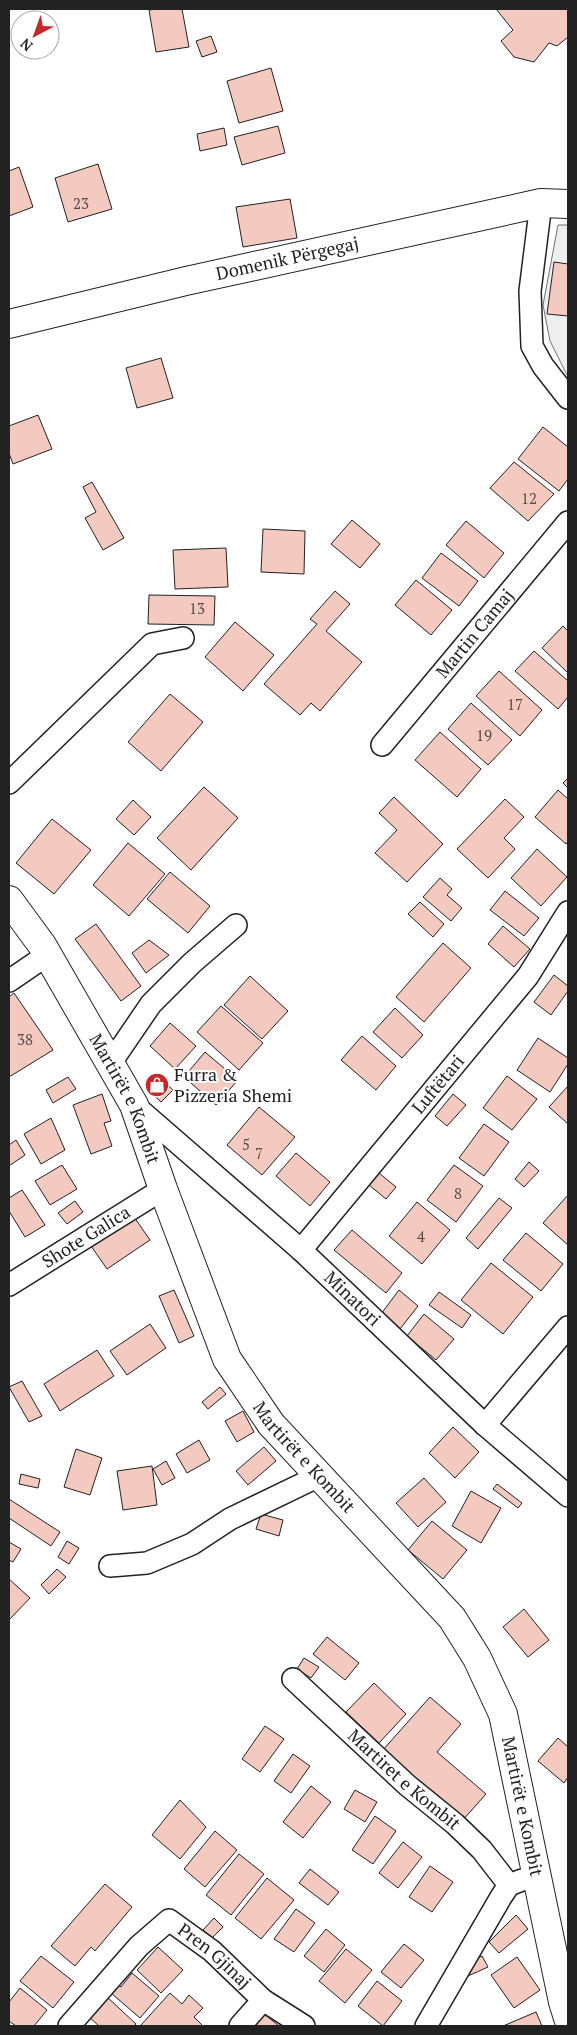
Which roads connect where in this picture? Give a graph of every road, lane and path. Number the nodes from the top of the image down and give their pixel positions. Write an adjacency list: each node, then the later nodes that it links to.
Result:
1 (541, 203): 2 (main road, Domenik Përgegaj); 3 (main road, Domenik Përgegaj); 4 (street)
2 (568, 204)
3 (9, 324)
4 (568, 398)
5 (568, 522): 7 (street, Martin Camaj)
6 (183, 638): 8 (street)
7 (382, 745)
8 (9, 783)
9 (9, 900): 12 (main road, Martirët e Kombit)
10 (568, 912): 17 (street, Luftëtari)
11 (236, 925): 14 (street)
12 (47, 955): 13 (street); 14 (main road, Martirët e Kombit)
13 (9, 981)
14 (110, 1064): 15 (main road, Martirët e Kombit)
15 (134, 1106): 16 (main road, Martirët e Kombit); 17 (street, Minatori)
16 (163, 1189): 18 (street, Shote Galica); 21 (main road, Martirët e Kombit)
17 (301, 1250): 20 (street, Minatori)
18 (9, 1285)
19 (568, 1327): 20 (street)
20 (485, 1426): 22 (street, Minatori)
21 (319, 1476): 23 (street); 25 (main road, Martirët e Kombit)
22 (568, 1496)
23 (110, 1566)
24 (293, 1680): 26 (street, Martiret e Kombit)
25 (536, 1874): 26 (street); 28 (main road, Martirët e Kombit)
26 (510, 1885): 32 (street)
27 (263, 2000): 29 (street, Pren Gjinaj); 30 (street); 31 (street, Pren Gjinaj)
28 (568, 2018)
29 (70, 2026)
30 (240, 2026)
31 (304, 2026)
32 (426, 2026)

